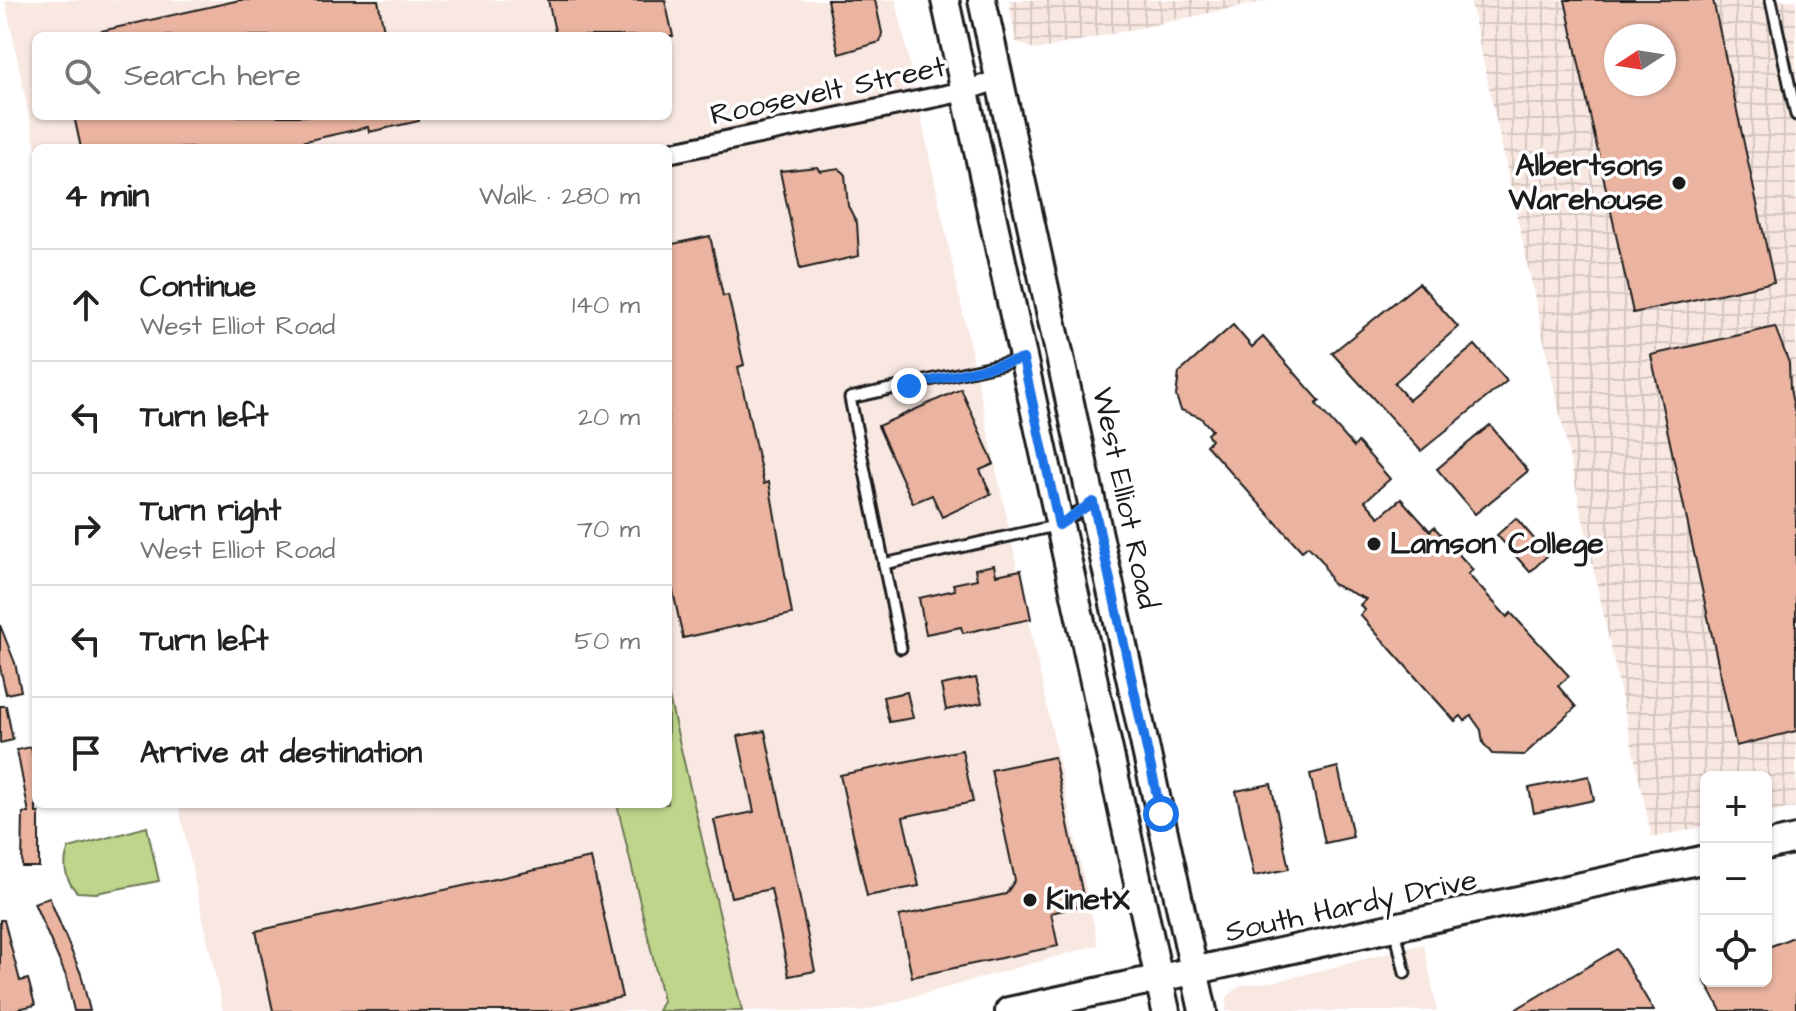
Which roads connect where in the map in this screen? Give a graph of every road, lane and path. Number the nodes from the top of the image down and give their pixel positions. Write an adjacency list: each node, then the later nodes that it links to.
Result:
1 (945, 0): 5 (main road)
2 (982, 0): 4 (main road, West Elliot Road)
3 (1771, 0): 6 (lane)
4 (1000, 79): 5 (street, Roosevelt Street); 9 (main road, West Elliot Road)
5 (965, 91): 7 (street, Roosevelt Street); 8 (main road)
6 (1796, 115)
7 (672, 152)
8 (1023, 359): 10 (main road); 11 (lane)
9 (1093, 502): 10 (lane); 17 (main road, West Elliot Road)
10 (1059, 525): 11 (lane); 19 (main road)
11 (884, 564): 12 (lane)
12 (901, 648)
13 (1796, 839): 14 (main road)
14 (1772, 845)
15 (1700, 860): 16 (main road, South Hardy Drive)
16 (1395, 929): 17 (main road, South Hardy Drive); 18 (lane)
17 (1195, 973): 19 (main road, South Hardy Drive); 22 (main road, West Elliot Road)
18 (1405, 973)
19 (1159, 980): 20 (main road, South Hardy Drive); 21 (main road)
20 (1009, 1011)
21 (1166, 1011)
22 (1203, 1011)

